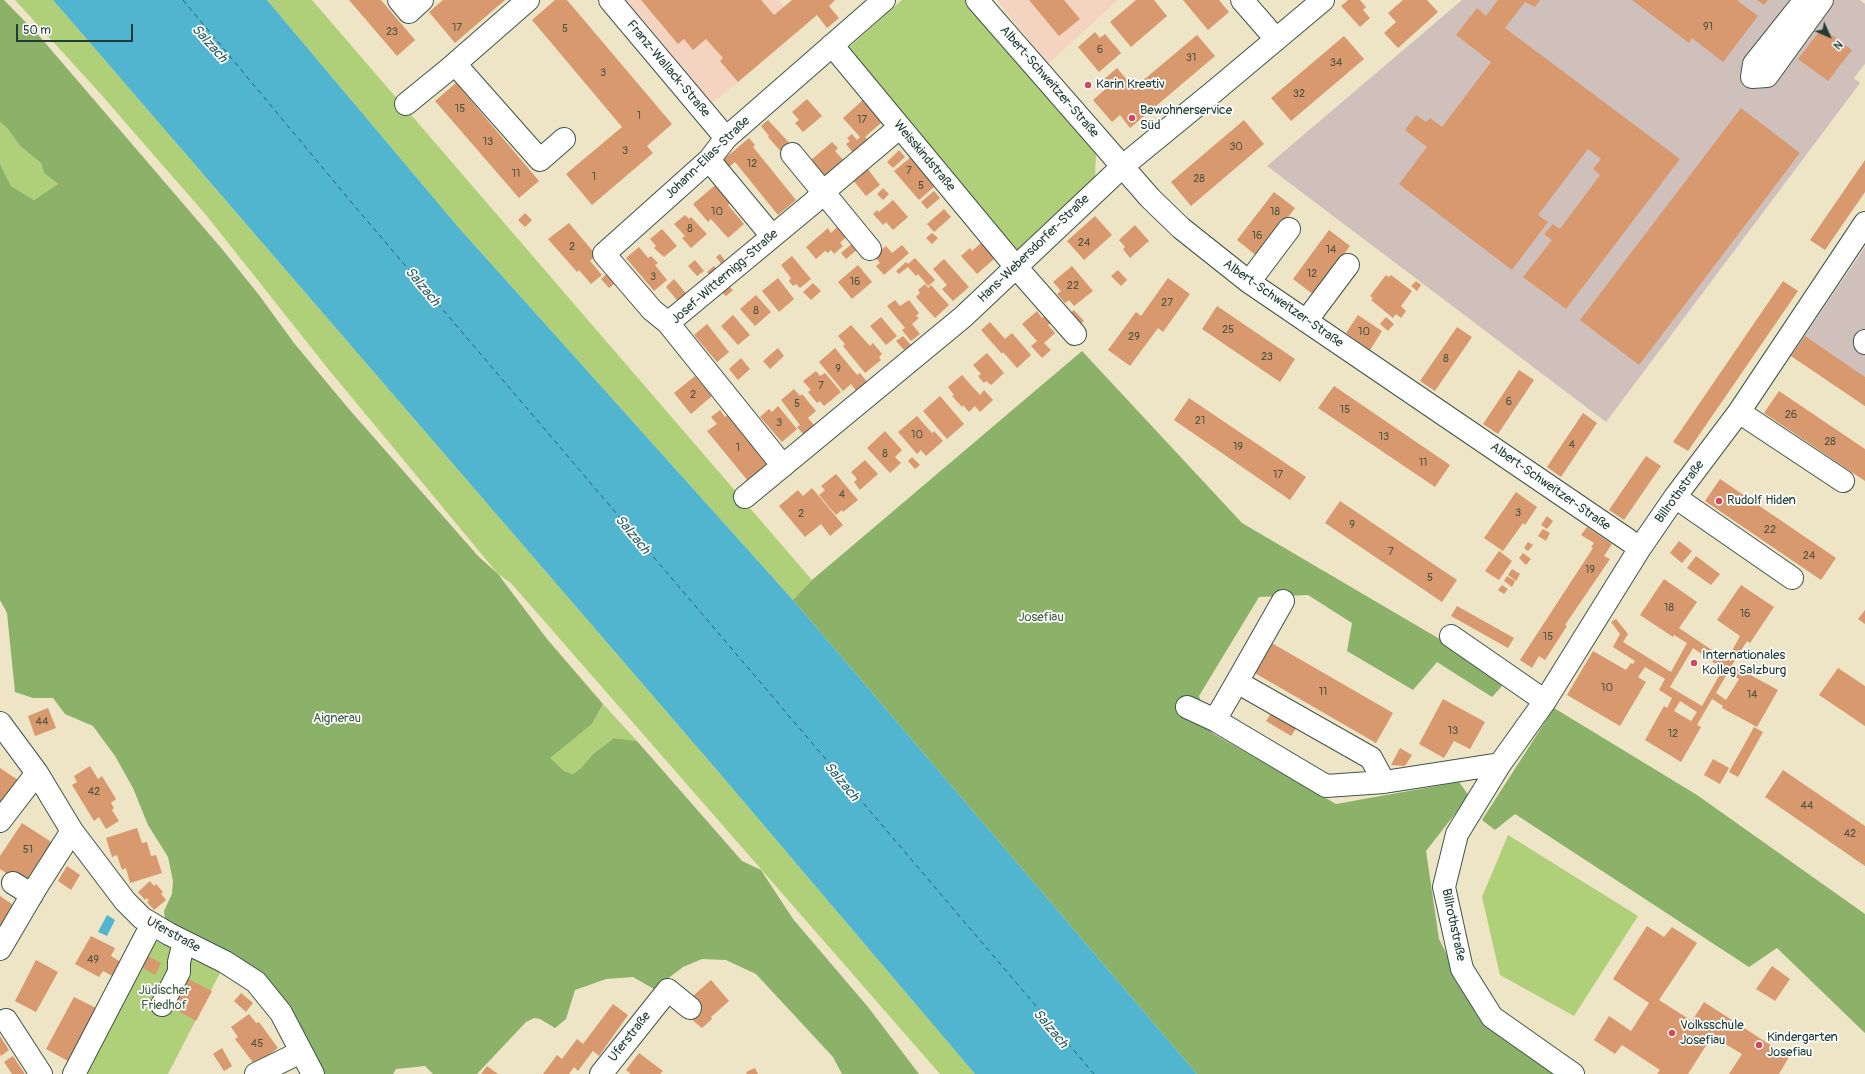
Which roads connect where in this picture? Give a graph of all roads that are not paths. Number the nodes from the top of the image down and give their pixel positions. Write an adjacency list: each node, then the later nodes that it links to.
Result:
1 (399, 0): 2 (street)
2 (422, 0)
3 (528, 0): 13 (street)
4 (610, 0): 16 (street, Franz-Wallack-Straße)
5 (884, 0): 12 (street, Johann-Elias-Straße)
6 (977, 0): 20 (street, Albert-Schweitzer-Straße)
7 (1242, 0): 11 (street)
8 (1323, 0): 11 (street, Hans-Webersdorfer-Straße)
9 (1805, 0): 10 (street)
10 (1822, 0)
11 (1276, 39): 20 (street, Hans-Webersdorfer-Straße)
12 (832, 45): 15 (street, Weisskindstraße); 16 (street, Johann-Elias-Straße)
13 (455, 64): 14 (street); 17 (street)
14 (406, 104)
15 (900, 127): 21 (street, Josef-Witternigg-Straße); 27 (street, Weisskindstraße)
16 (726, 138): 19 (street, Johann-Elias-Straße)
17 (564, 139)
18 (792, 154): 21 (street)
19 (709, 160): 24 (street); 30 (street, Johann-Elias-Straße)
20 (1123, 166): 27 (street, Hans-Webersdorfer-Straße); 28 (street, Albert-Schweitzer-Straße)
21 (823, 192): 24 (street, Josef-Witternigg-Straße); 25 (street)
22 (1865, 223): 32 (street, Billrothstraße)
23 (1289, 229): 28 (street)
24 (772, 236): 30 (street, Josef-Witternigg-Straße)
25 (870, 249)
26 (1348, 265): 29 (street)
27 (1016, 267): 31 (street, Weisskindstraße); 33 (street, Hans-Webersdorfer-Straße)
28 (1249, 282): 29 (street, Albert-Schweitzer-Straße)
29 (1306, 321): 37 (street, Albert-Schweitzer-Straße)
30 (668, 323): 33 (street, Josef-Witternigg-Straße)
31 (1075, 334)
32 (1739, 412): 34 (street); 35 (street, Billrothstraße)
33 (782, 466): 36 (street, Hans-Webersdorfer-Straße)
34 (1843, 481)
35 (1675, 497): 37 (street, Billrothstraße); 38 (street)
36 (745, 498)
37 (1640, 548): 42 (street, Billrothstraße)
38 (1792, 578)
39 (1283, 601): 41 (street)
40 (1451, 636): 42 (street)
41 (1237, 682): 44 (street); 48 (street)
42 (1545, 701): 46 (street, Billrothstraße)
43 (1187, 707): 44 (street)
44 (1215, 720): 48 (street)
45 (0, 723): 47 (street, Uferstraße)
46 (1500, 764): 48 (street); 65 (street, Billrothstraße)
47 (36, 773): 49 (street); 50 (street, Uferstraße)
48 (1384, 782)
49 (0, 821)
50 (77, 848): 52 (street); 53 (street, Uferstraße)
51 (13, 883): 52 (street)
52 (32, 895): 55 (street)
53 (152, 924): 54 (street, Uferstraße); 61 (street)
54 (184, 942): 56 (street); 59 (street, Uferstraße)
55 (0, 949)
56 (162, 1005)
57 (690, 1008): 64 (street, Uferstraße)
58 (6, 1020): 60 (street)
59 (301, 1052): 62 (street); 63 (street, Uferstraße)
60 (41, 1074)
61 (74, 1074)
62 (256, 1074)
63 (313, 1074)
64 (601, 1074)
65 (1573, 1074)

